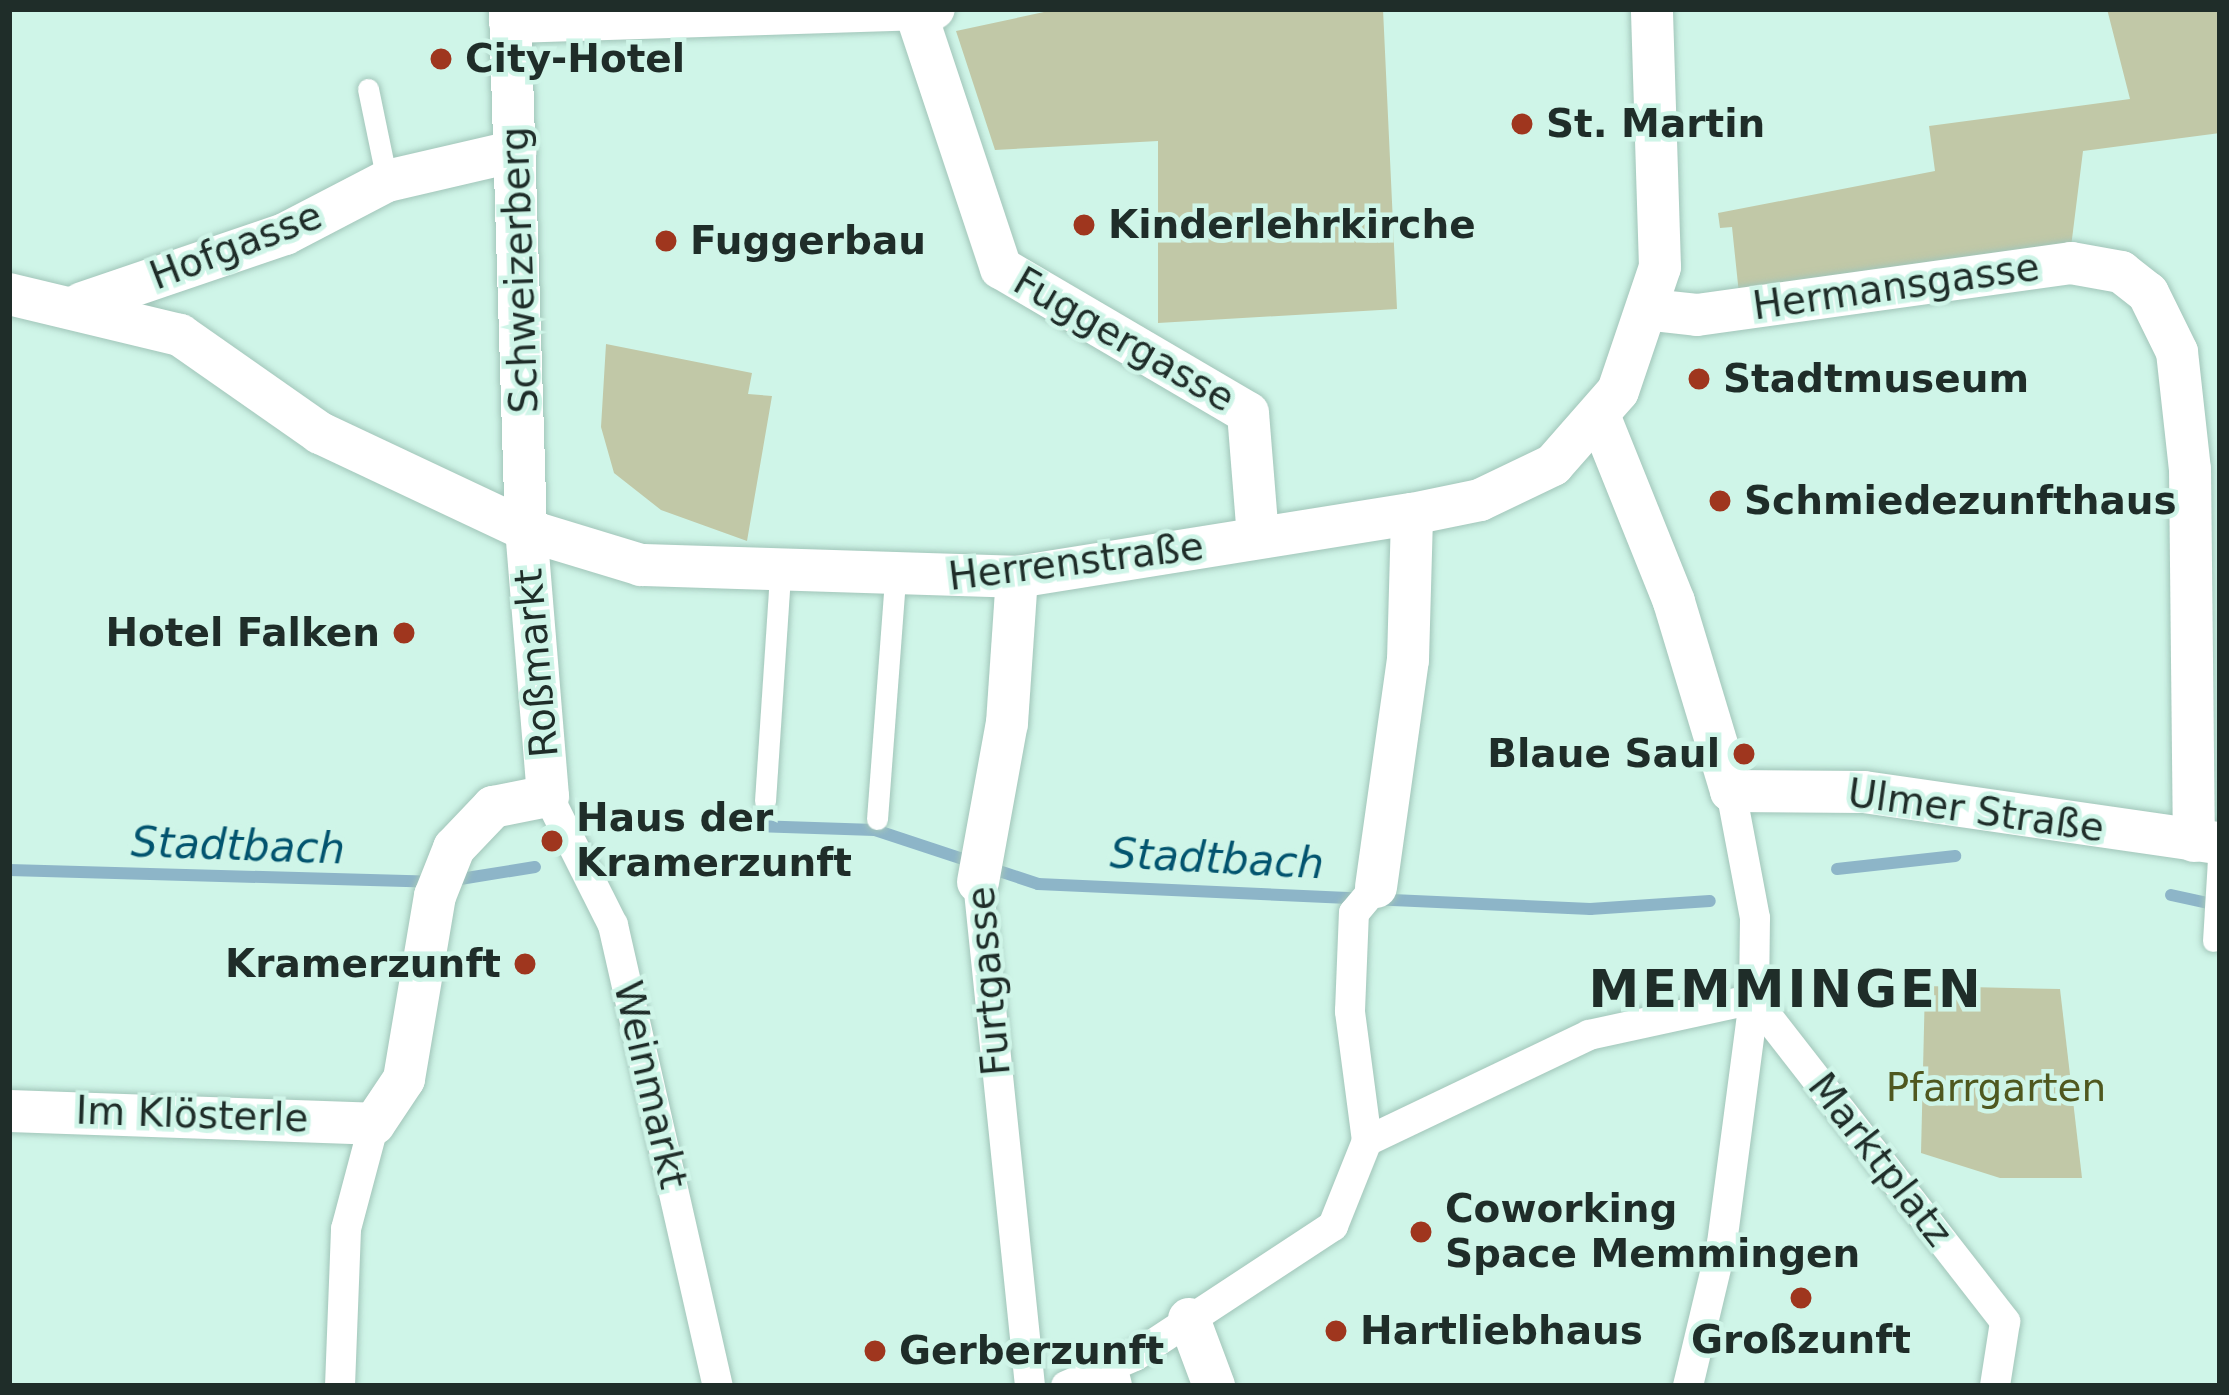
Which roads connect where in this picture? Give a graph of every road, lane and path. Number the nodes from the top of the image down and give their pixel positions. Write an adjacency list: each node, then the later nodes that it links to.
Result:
1 (1652, 9): 9 (street)
2 (925, 11): 3 (street); 13 (street, Fuggergasse)
3 (510, 16): 5 (street, Schweizerberg)
4 (368, 89): 6 (lane)
5 (516, 151): 6 (street, Hofgasse); 12 (street, Schweizerberg)
6 (387, 181): 8 (street, Hofgasse)
7 (9, 294): 8 (street)
8 (82, 303): 12 (street, Herrenstraße)
9 (1652, 310): 10 (street); 21 (street, Hermansgasse)
10 (1601, 420): 11 (street, Herrenstraße); 17 (street)
11 (1412, 514): 13 (street, Herrenstraße); 23 (street)
12 (526, 530): 14 (street, Herrenstraße); 18 (street, Roßmarkt)
13 (1258, 537): 15 (street, Herrenstraße)
14 (780, 577): 16 (street, Herrenstraße); 19 (lane)
15 (1018, 577): 16 (street, Herrenstraße); 22 (street, Furtgasse)
16 (896, 581): 20 (lane)
17 (1731, 791): 21 (street, Ulmer Straße); 25 (street, Marktplatz)
18 (548, 796): 27 (street); 32 (street, Weinmarkt)
19 (765, 801)
20 (878, 819)
21 (2212, 851): 24 (lane)
22 (980, 870): 33 (street, Furtgasse)
23 (1368, 897): 28 (street)
24 (2213, 940)
25 (1754, 999): 28 (street); 36 (street, Marktplatz); 37 (street, Marktplatz)
26 (9, 1111): 27 (street, Im Klösterle)
27 (374, 1124): 31 (street)
28 (1367, 1141): 29 (street)
29 (1189, 1319): 30 (street); 35 (street)
30 (1109, 1378): 34 (street)
31 (340, 1386)
32 (718, 1386)
33 (1030, 1386)
34 (1066, 1386)
35 (1214, 1386)
36 (1688, 1386)
37 (1995, 1386)

